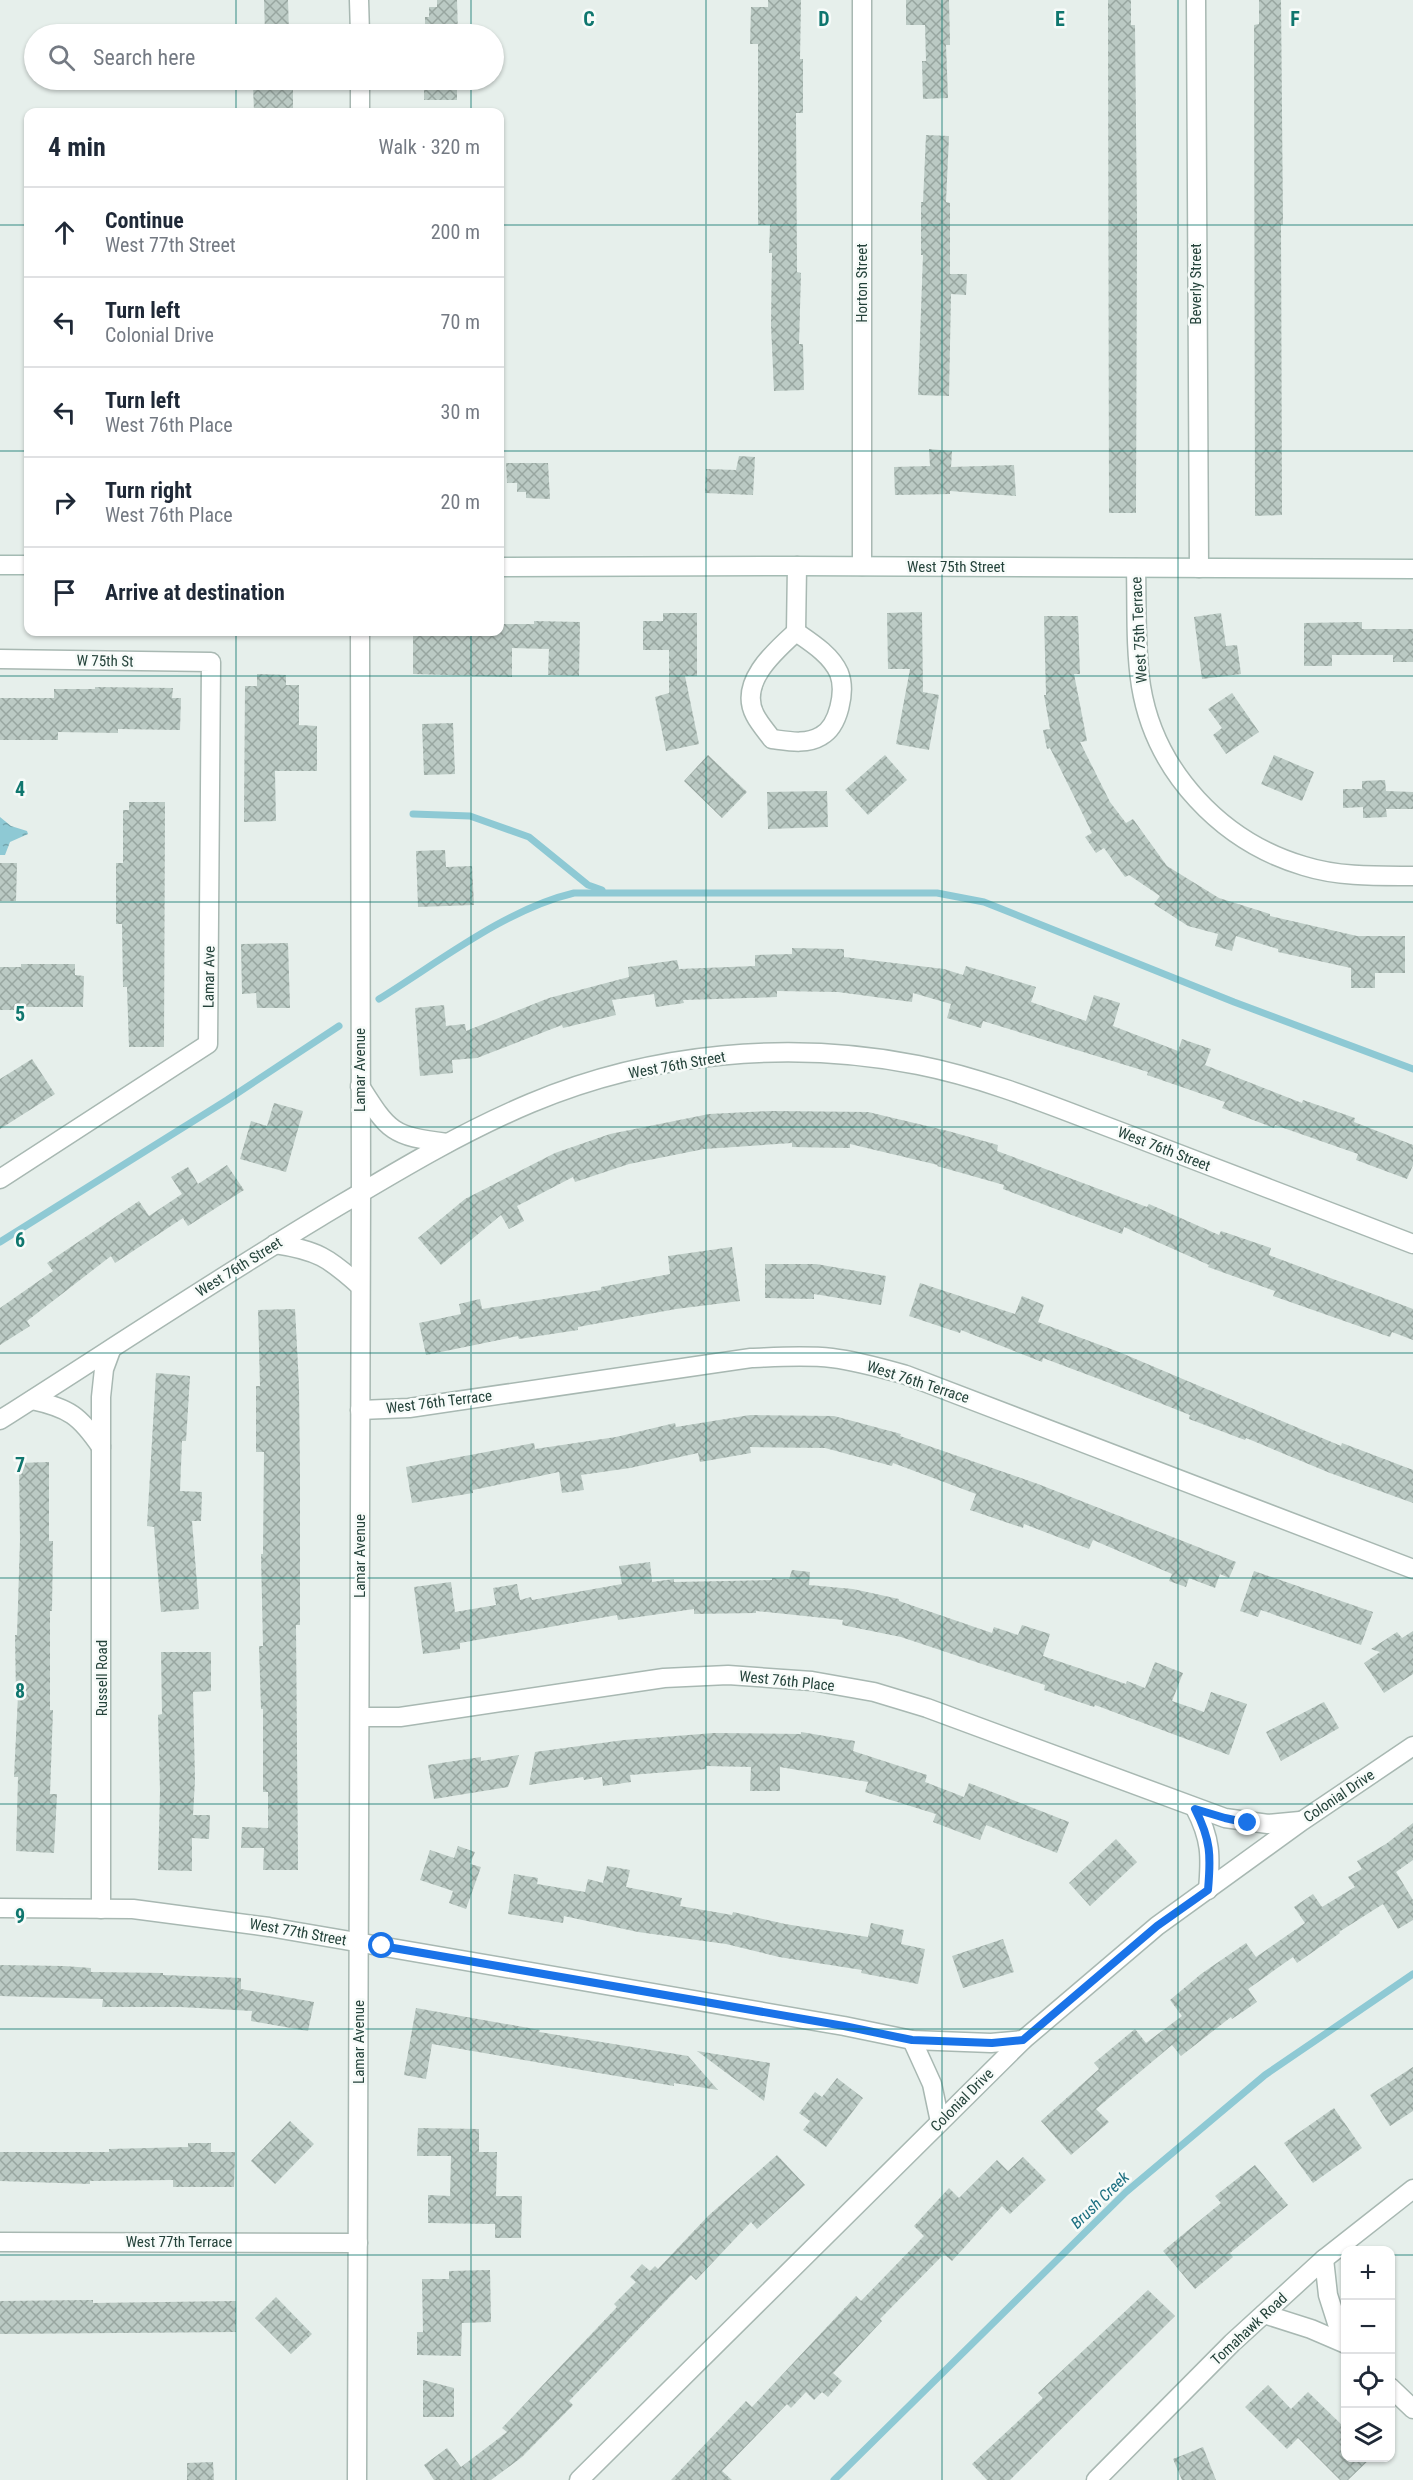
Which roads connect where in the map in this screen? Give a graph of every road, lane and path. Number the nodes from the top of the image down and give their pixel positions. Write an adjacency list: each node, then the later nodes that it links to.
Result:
1 (360, 0): 4 (street)
2 (862, 0): 10 (street, Horton Street)
3 (1196, 0): 13 (street, Beverly Street)
4 (360, 24)
5 (360, 90): 6 (street)
6 (360, 108)
7 (0, 565): 8 (street)
8 (24, 565)
9 (797, 566): 10 (street, West 75th Street); 11 (street, West 75th Street); 15 (street)
10 (862, 566): 12 (street, West 75th Street)
11 (504, 567)
12 (1136, 568): 13 (street, West 75th Street); 19 (street, West 75th Terrace)
13 (1199, 568): 14 (street, West 75th Street)
14 (1413, 568)
15 (796, 632): 15 (street)
16 (360, 636): 20 (street, Lamar Avenue)
17 (0, 659): 18 (street, W 75th St)
18 (211, 662): 22 (street, Lamar Ave)
19 (1413, 876)
20 (360, 1086): 21 (street); 23 (street, Lamar Avenue)
21 (447, 1143): 23 (street, West 76th Street); 25 (street, West 76th Street)
22 (0, 1179)
23 (361, 1193): 24 (street, West 76th Street); 26 (street, Lamar Avenue)
24 (275, 1244): 26 (street); 27 (street, West 76th Street)
25 (1413, 1244)
26 (360, 1286): 29 (street, Lamar Avenue)
27 (111, 1350): 28 (street, West 76th Street); 31 (street, Russell Road)
28 (32, 1400): 30 (street, West 76th Street); 31 (street)
29 (360, 1410): 32 (street, West 76th Terrace); 33 (street, Lamar Avenue)
30 (0, 1420)
31 (101, 1448): 39 (street, Russell Road)
32 (1413, 1569)
33 (360, 1717): 35 (street, West 76th Place); 40 (street, Lamar Avenue)
34 (1413, 1746): 36 (street, Colonial Drive)
35 (1195, 1809): 36 (street, West 76th Place); 37 (street)
36 (1302, 1821): 37 (street, Colonial Drive)
37 (1208, 1890): 42 (street, Colonial Drive)
38 (0, 1908): 39 (street, West 77th Street)
39 (101, 1910): 40 (street, West 77th Street)
40 (359, 1943): 41 (street, West 77th Street); 46 (street, Lamar Avenue)
41 (912, 2040): 42 (street, West 77th Street); 43 (street)
42 (1023, 2040): 43 (street, Colonial Drive)
43 (940, 2122): 55 (street, Colonial Drive)
44 (1413, 2189): 47 (street, Tomahawk Road)
45 (0, 2242): 46 (street, West 77th Terrace)
46 (358, 2242): 54 (street, Lamar Avenue)
47 (1324, 2259): 48 (street, Tomahawk Road); 49 (street)
48 (1264, 2314): 50 (street); 53 (street, Tomahawk Road)
49 (1341, 2334)
50 (1341, 2342)
51 (1395, 2392): 52 (street)
52 (1413, 2409)
53 (1102, 2477)
54 (357, 2480)
55 (579, 2480)

